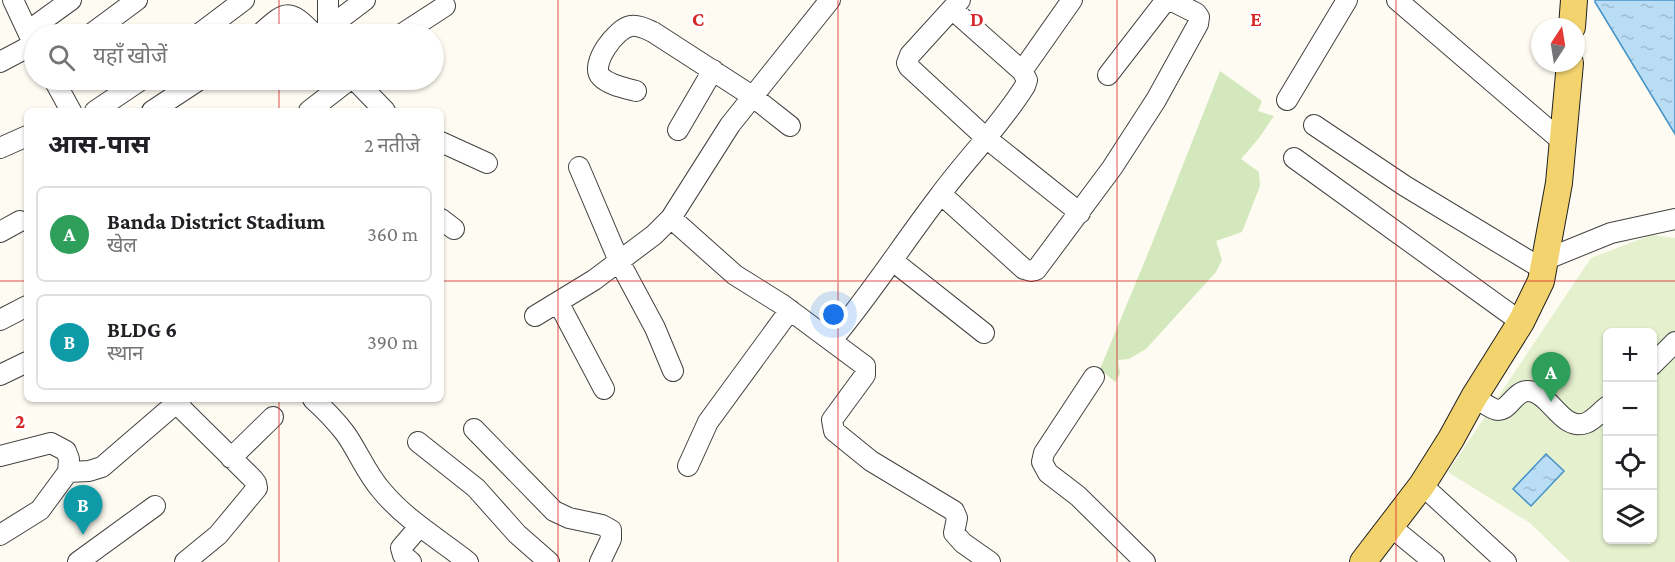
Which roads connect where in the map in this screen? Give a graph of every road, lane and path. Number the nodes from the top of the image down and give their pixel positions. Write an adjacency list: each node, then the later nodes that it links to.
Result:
1 (13, 0): 16 (street)
2 (71, 0): 17 (street)
3 (137, 0): 18 (street)
4 (244, 0): 19 (street)
5 (328, 0): 22 (street)
6 (364, 0): 23 (street)
7 (830, 0): 37 (street)
8 (1072, 0): 28 (street)
9 (1168, 0): 30 (street); 56 (street)
10 (1347, 0): 38 (street)
11 (1397, 0): 50 (street)
12 (1574, 0): 15 (main road)
13 (956, 5): 28 (street); 48 (street)
14 (445, 6): 24 (street)
15 (1573, 18)
16 (24, 24)
17 (48, 24)
18 (105, 24)
19 (213, 24)
20 (271, 24): 21 (street)
21 (307, 24)
22 (322, 24)
23 (331, 24)
24 (417, 24)
25 (24, 46): 26 (street)
26 (0, 62)
27 (713, 70): 36 (street); 37 (street); 46 (street)
28 (1022, 71): 48 (street)
29 (1569, 72): 50 (main road)
30 (1108, 75)
31 (59, 90): 39 (street)
32 (126, 90): 40 (street)
33 (184, 90): 41 (street)
34 (336, 90): 42 (street)
35 (365, 90): 43 (street)
36 (636, 91)
37 (752, 96): 44 (street); 57 (street)
38 (1287, 100)
39 (69, 108)
40 (99, 108)
41 (157, 108)
42 (313, 108)
43 (382, 108)
44 (790, 126)
45 (1314, 126): 63 (street)
46 (678, 130)
47 (24, 137): 51 (street)
48 (986, 138): 55 (street); 56 (street)
49 (444, 143): 53 (street)
50 (1564, 143): 63 (main road)
51 (0, 148)
52 (1294, 158): 69 (street)
53 (487, 163)
54 (579, 167): 61 (street)
55 (941, 194): 56 (street); 62 (street)
56 (1080, 213)
57 (671, 218): 61 (street); 66 (street)
58 (1675, 219): 63 (street)
59 (20, 221): 60 (street)
60 (0, 232)
61 (619, 261): 64 (street); 75 (street)
62 (893, 261): 70 (street); 71 (street)
63 (1545, 265): 69 (main road)
64 (558, 302): 67 (street); 78 (street)
65 (24, 308): 68 (street)
66 (790, 310): 71 (street); 89 (street)
67 (535, 316)
68 (0, 320)
69 (1521, 322): 79 (main road)
70 (984, 333)
71 (832, 340): 102 (street)
72 (1675, 342): 73 (street)
73 (1657, 361)
74 (24, 363): 76 (street)
75 (674, 371)
76 (0, 375)
77 (1094, 377): 103 (street)
78 (604, 389)
79 (1474, 397): 83 (street); 91 (main road)
80 (176, 402): 90 (street)
81 (178, 402): 88 (street)
82 (316, 402): 94 (street)
83 (1603, 410)
84 (273, 417): 88 (street)
85 (474, 429): 96 (street)
86 (418, 442): 101 (street)
87 (0, 456): 90 (street)
88 (231, 458): 98 (street)
89 (688, 466)
90 (68, 472): 95 (street)
91 (1422, 485): 93 (main road); 106 (street)
92 (155, 506): 97 (street)
93 (1390, 526): 104 (main road); 105 (street)
94 (419, 527): 99 (street); 100 (street)
95 (0, 535)
96 (602, 561)
97 (78, 562)
98 (185, 562)
99 (411, 562)
100 (468, 562)
101 (549, 562)
102 (990, 562)
103 (1145, 562)
104 (1363, 562)
105 (1434, 562)
106 (1506, 562)

